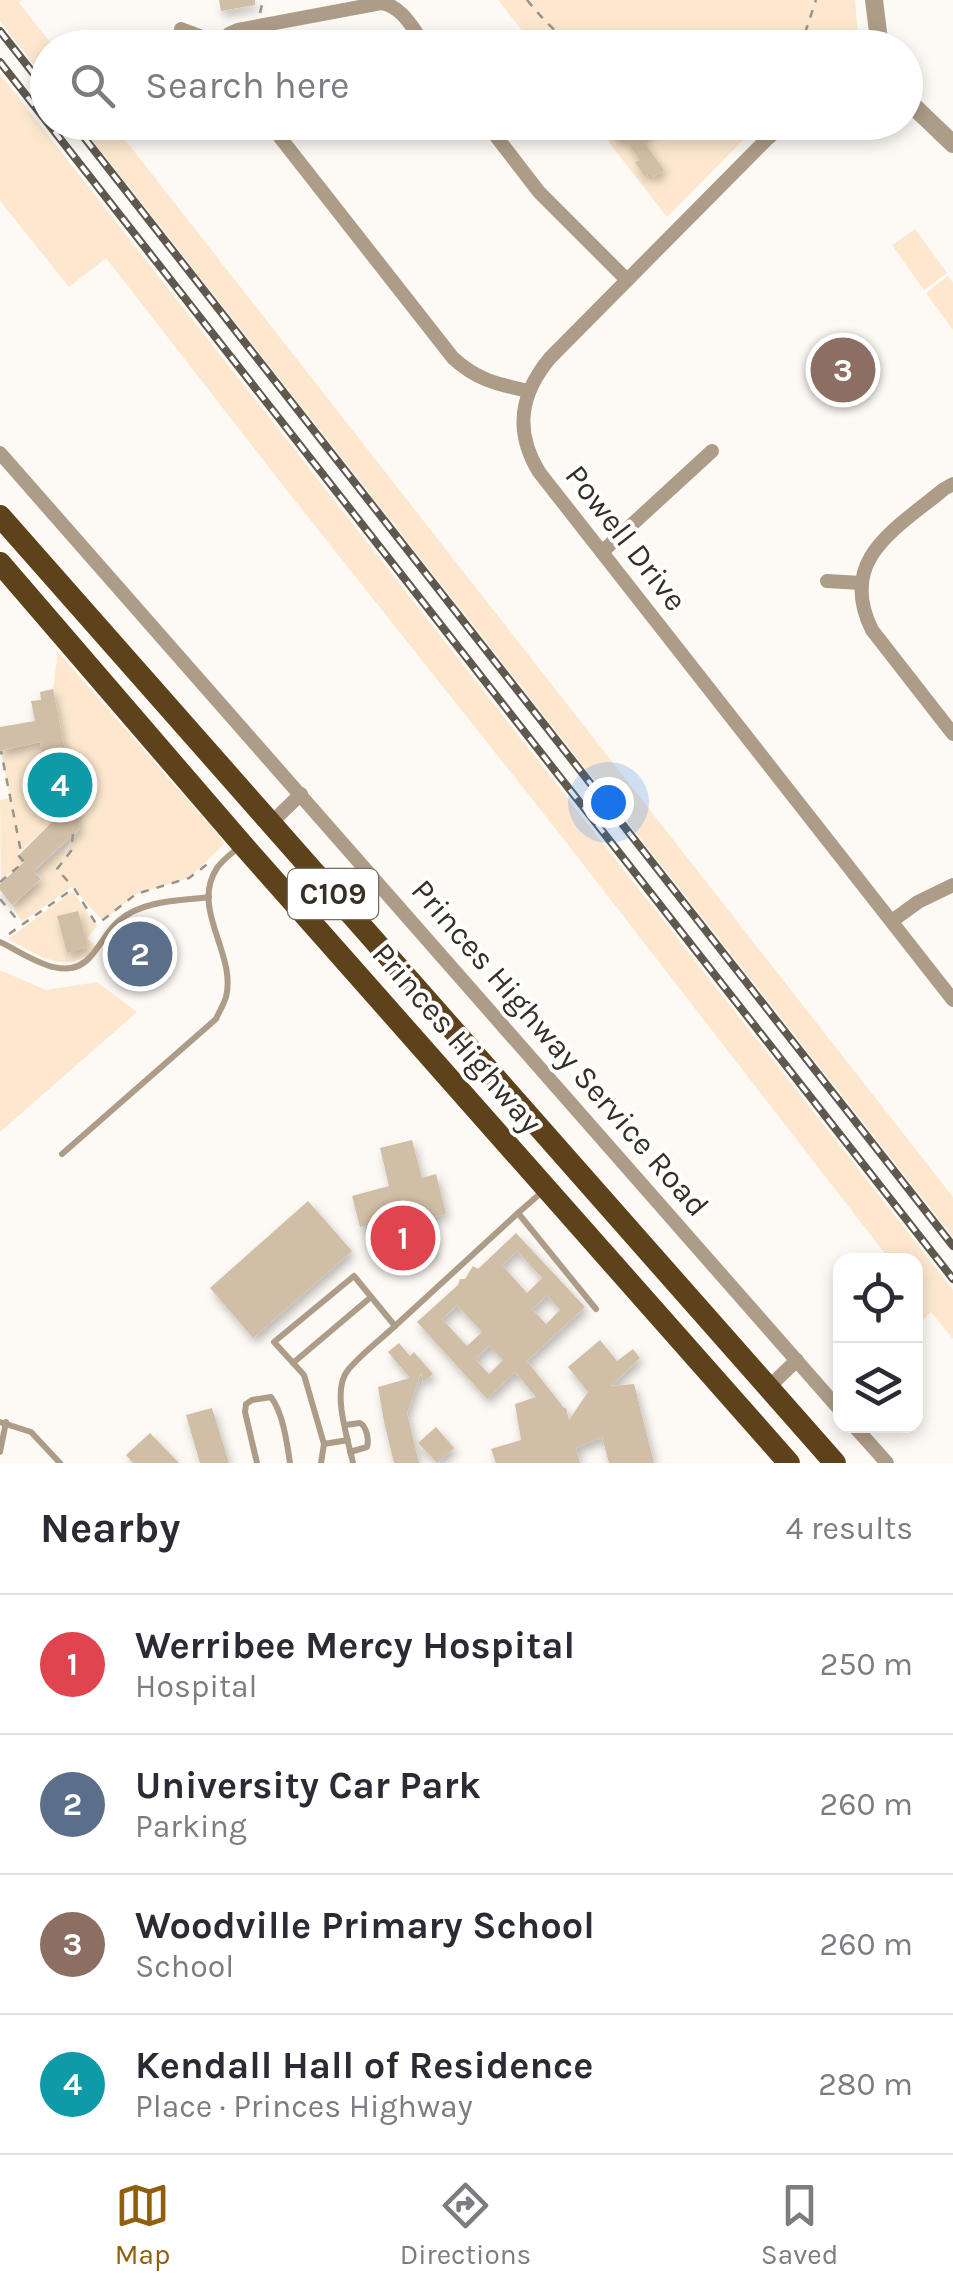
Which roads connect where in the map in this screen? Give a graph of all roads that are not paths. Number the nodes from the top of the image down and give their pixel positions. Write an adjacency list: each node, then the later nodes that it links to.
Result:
1 (874, 0): 4 (street)
2 (238, 30): 3 (street)
3 (413, 30)
4 (878, 30)
5 (923, 115): 9 (street)
6 (282, 140): 11 (street)
7 (500, 140): 10 (street)
8 (766, 140): 10 (street)
9 (953, 144)
10 (627, 280): 11 (street)
11 (528, 392): 16 (street, Powell Drive)
12 (712, 451): 16 (street)
13 (0, 452): 21 (street, Princes Highway Service Road)
14 (953, 484): 19 (street)
15 (0, 516): 22 (highway, Princes Highway / C109)
16 (602, 552): 26 (street, Powell Drive)
17 (0, 563): 23 (highway, Princes Highway / C109)
18 (827, 581): 19 (street)
19 (861, 584): 20 (street)
20 (953, 734)
21 (301, 794): 22 (street); 37 (street, Princes Highway Service Road)
22 (270, 824): 23 (highway); 32 (highway, Princes Highway / C109)
23 (242, 844): 25 (lane); 30 (highway, Princes Highway / C109)
24 (953, 884): 26 (street)
25 (209, 898): 27 (lane); 29 (lane)
26 (892, 921): 28 (street, Powell Drive)
27 (0, 942)
28 (953, 1000)
29 (62, 1154)
30 (546, 1188): 31 (lane); 33 (highway, Princes Highway / C109)
31 (518, 1213): 35 (lane); 36 (lane)
32 (666, 1272): 33 (highway); 39 (highway, Princes Highway / C109)
33 (642, 1296): 41 (highway, Princes Highway / C109)
34 (371, 1297): 36 (lane); 38 (lane); 38 (lane)
35 (596, 1310)
36 (395, 1326): 43 (lane)
37 (797, 1360): 39 (street); 40 (street, Princes Highway Service Road)
38 (293, 1363): 46 (lane)
39 (768, 1388): 41 (highway); 55 (highway, Princes Highway / C109)
40 (833, 1402)
41 (746, 1413): 54 (highway, Princes Highway / C109)
42 (3, 1422): 47 (lane); 49 (lane)
43 (345, 1425): 45 (lane); 48 (lane)
44 (860, 1433): 56 (street)
45 (348, 1440): 46 (lane); 48 (lane)
46 (324, 1444): 52 (lane)
47 (0, 1452)
48 (350, 1452): 53 (lane)
49 (60, 1463)
50 (257, 1463): 51 (lane)
51 (290, 1463)
52 (321, 1463)
53 (353, 1463)
54 (790, 1463)
55 (835, 1463)
56 (887, 1463)

